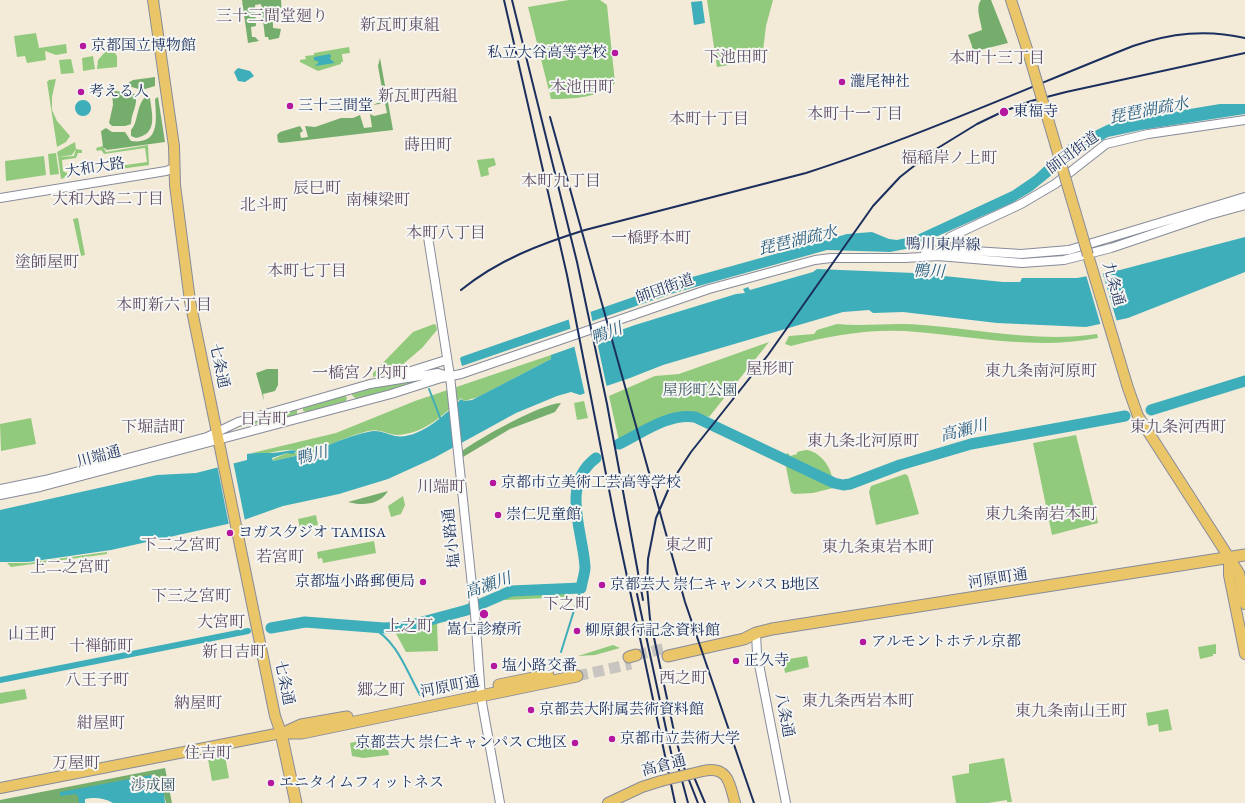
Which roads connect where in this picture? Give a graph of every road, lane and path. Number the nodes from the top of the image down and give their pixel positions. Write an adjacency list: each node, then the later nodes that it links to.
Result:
1 (153, 0): 5 (main road, 七条通)
2 (159, 0): 18 (main road, 七条通)
3 (1011, 0): 12 (main road, 九条通, bridge)
4 (1245, 120): 13 (street, 師団街道)
5 (174, 168): 6 (street, 大和大路); 18 (main road, 七条通)
6 (20, 196): 8 (street); 9 (street)
7 (1245, 197): 12 (street, 鴨川東岸線)
8 (0, 198)
9 (0, 202)
10 (1245, 204): 12 (street, 鴨川東岸線)
11 (428, 237): 15 (street)
12 (1087, 251): 13 (street, 鴨川東岸線); 22 (main road, 九条通)
13 (939, 253): 14 (street, 鴨川東岸線)
14 (895, 258): 16 (street, 師団街道)
15 (446, 360): 16 (street); 17 (street)
16 (450, 379): 17 (street, 川端通); 18 (street, 川端通); 28 (street, 塩小路通)
17 (370, 384): 18 (street, 川端通)
18 (220, 435): 19 (street, 川端通); 20 (street, 川端通); 29 (main road, 七条通)
19 (0, 489)
20 (0, 495)
21 (1245, 555): 22 (highway, 河原町通)
22 (1229, 557): 23 (main road, 九条通); 24 (highway, 河原町通); 26 (main road)
23 (1245, 604)
24 (756, 633): 25 (highway, 河原町通); 35 (street, 八条通)
25 (668, 652)
26 (1245, 654)
27 (576, 672): 28 (highway, 河原町通)
28 (481, 693): 29 (highway, 河原町通); 32 (street, 塩小路通)
29 (281, 733): 30 (main road, 河原町通); 31 (highway, 七条通)
30 (0, 788)
31 (296, 803)
32 (500, 803)
33 (608, 803): 34 (main road, 高倉通, bridge)
34 (735, 803)
35 (786, 803)

